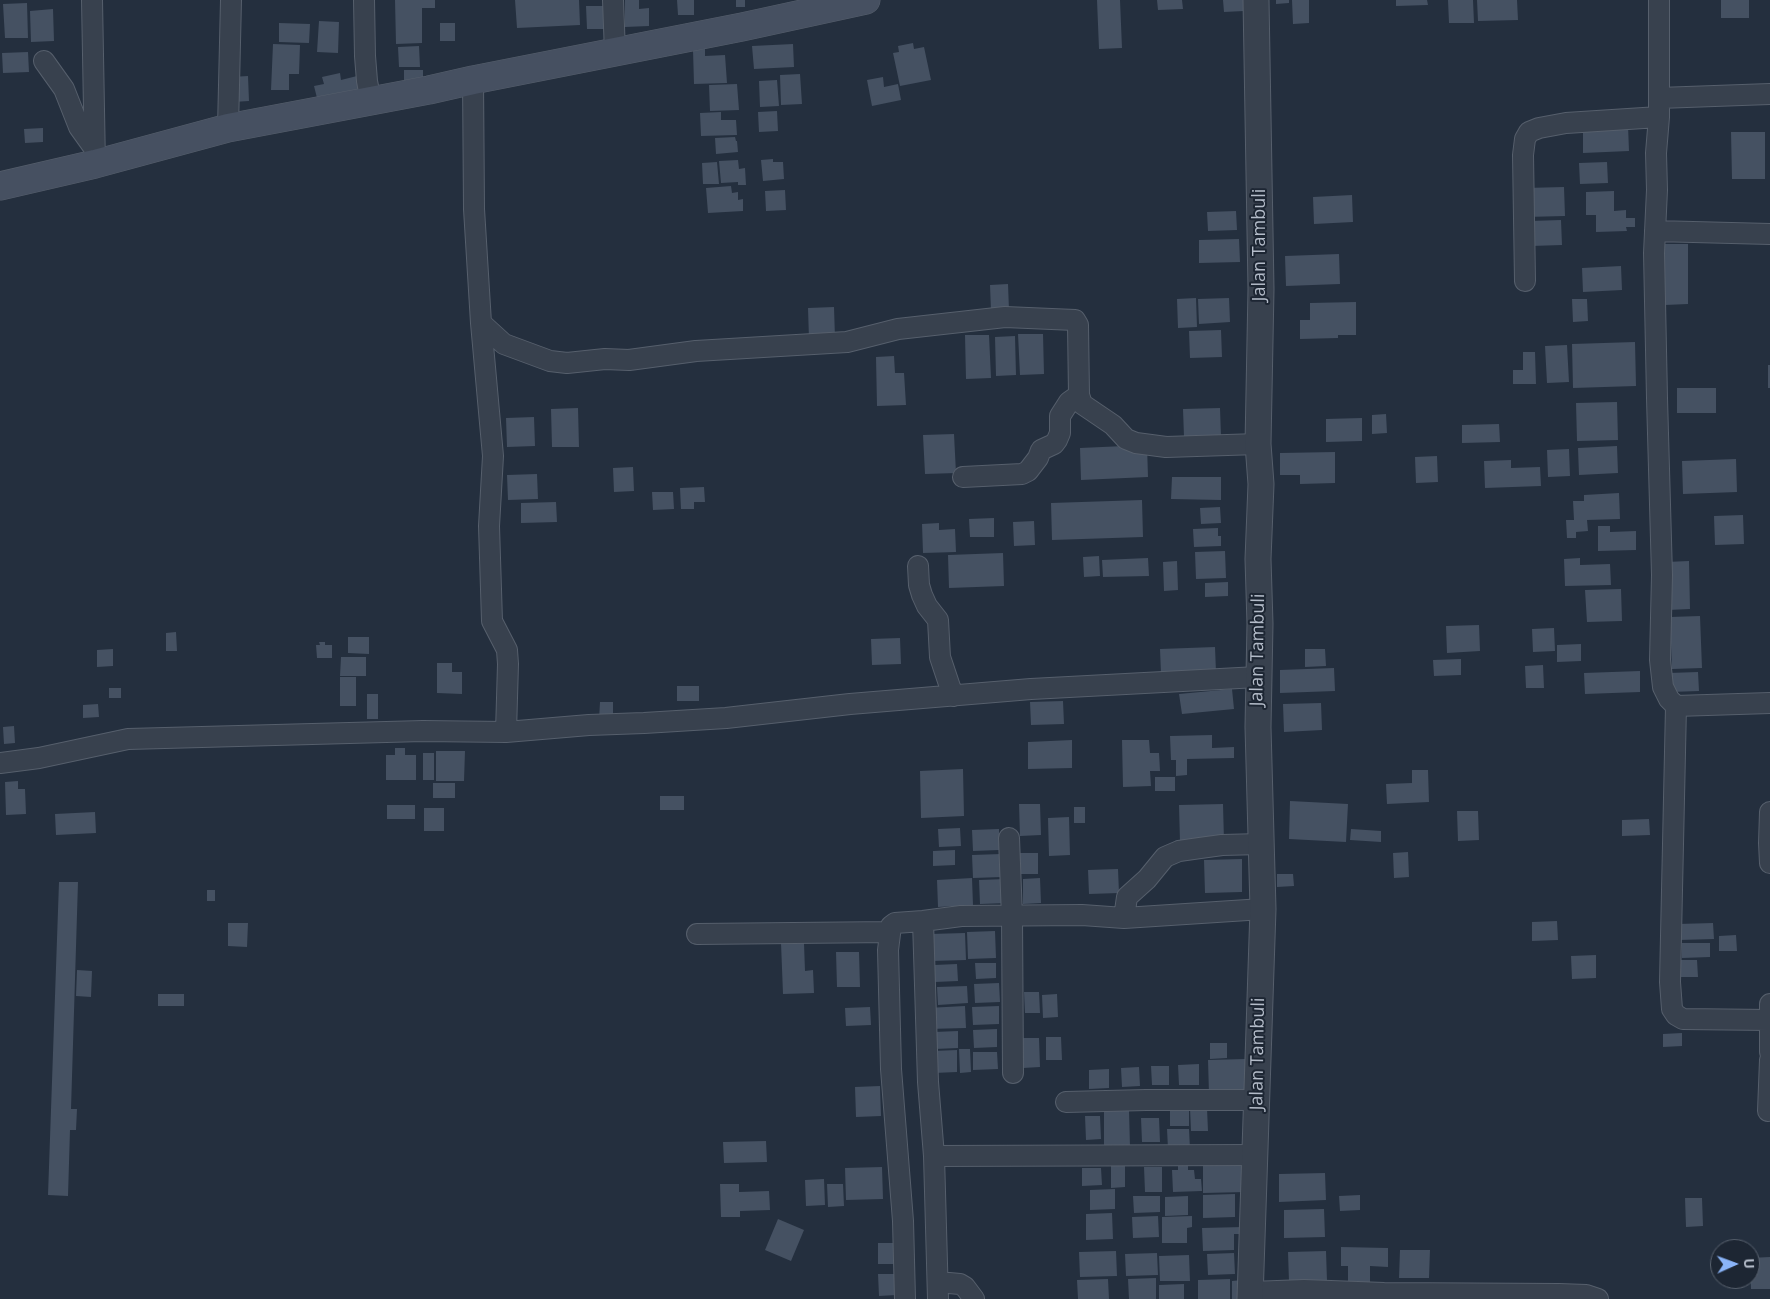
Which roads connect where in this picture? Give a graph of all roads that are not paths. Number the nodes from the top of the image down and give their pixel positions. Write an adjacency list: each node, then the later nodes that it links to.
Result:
1 (92, 0): 15 (street)
2 (231, 0): 14 (street)
3 (364, 0): 12 (street)
4 (613, 0): 8 (street)
5 (866, 0): 8 (main road)
6 (1256, 0): 22 (street, Jalan Tambuli)
7 (1659, 0): 13 (street)
8 (615, 53): 10 (main road)
9 (44, 61): 15 (street)
10 (473, 80): 12 (main road); 20 (street)
11 (1770, 94): 13 (street)
12 (371, 102): 14 (main road)
13 (1659, 108): 17 (street); 19 (street)
14 (228, 128): 15 (main road)
15 (95, 156): 16 (main road)
16 (0, 186)
17 (1655, 232): 18 (street); 28 (street)
18 (1770, 234)
19 (1525, 281)
20 (481, 323): 21 (street); 29 (street)
21 (1079, 395): 22 (street); 23 (street)
22 (1258, 444): 25 (street, Jalan Tambuli)
23 (963, 477)
24 (918, 566): 26 (street)
25 (1258, 677): 26 (street); 33 (street, Jalan Tambuli)
26 (953, 696): 29 (street)
27 (1770, 704): 28 (street)
28 (1676, 706): 41 (street)
29 (506, 732): 30 (street)
30 (0, 764)
31 (1770, 812): 34 (street)
32 (1009, 838): 36 (street)
33 (1261, 844): 35 (street, Jalan Tambuli); 37 (street)
34 (1770, 863)
35 (1262, 909): 37 (street); 45 (street, Jalan Tambuli)
36 (1012, 917): 37 (street); 38 (street); 44 (street)
37 (1124, 918)
38 (923, 921): 39 (street); 49 (street)
39 (890, 932): 40 (street); 52 (street)
40 (697, 934)
41 (1769, 1012): 42 (street)
42 (1770, 1052)
43 (1770, 1060): 47 (street)
44 (1013, 1073)
45 (1257, 1100): 46 (street); 48 (street, Jalan Tambuli)
46 (1066, 1102)
47 (1768, 1111)
48 (1256, 1155): 49 (street); 51 (street, Jalan Tambuli)
49 (934, 1156): 50 (street)
50 (938, 1290): 53 (street)
51 (1250, 1295): 54 (street)
52 (905, 1299)
53 (974, 1299)
54 (1598, 1299)

